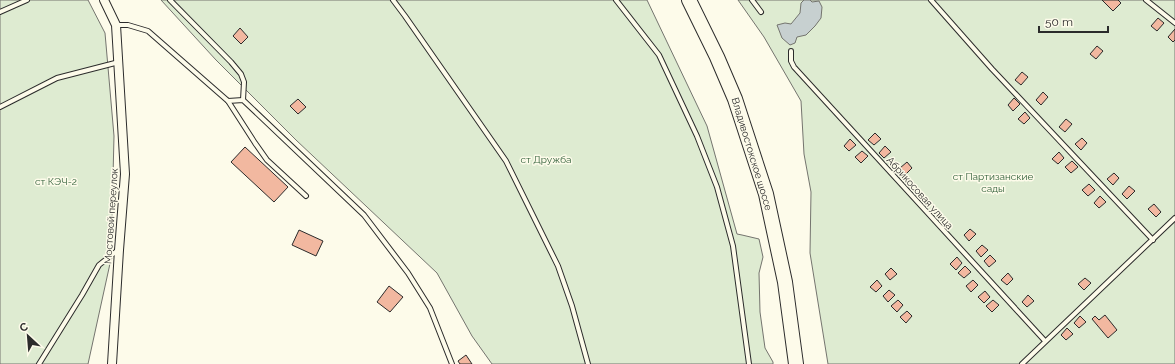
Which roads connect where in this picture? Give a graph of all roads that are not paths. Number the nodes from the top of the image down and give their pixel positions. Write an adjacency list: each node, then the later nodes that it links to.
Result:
1 (27, 0): 10 (lane)
2 (104, 0): 13 (street, Мостовой переулок)
3 (170, 0): 16 (lane)
4 (393, 0): 27 (lane)
5 (616, 0): 28 (lane)
6 (689, 0): 29 (highway, Владивостокское шоссе)
7 (752, 0): 11 (lane)
8 (931, 0): 21 (lane)
9 (1146, 0): 12 (lane)
10 (0, 12)
11 (761, 12)
12 (1175, 23)
13 (116, 24): 15 (street, Мостовой переулок); 17 (lane)
14 (791, 51): 23 (lane, Абрикосовая улица)
15 (119, 62): 18 (lane); 22 (street, Мостовой переулок)
16 (243, 100): 17 (lane); 26 (lane)
17 (228, 101): 19 (lane)
18 (0, 107)
19 (306, 196)
20 (1175, 218): 21 (lane)
21 (1153, 240): 23 (lane)
22 (118, 250): 24 (lane); 25 (street, Мостовой переулок)
23 (1045, 342): 30 (lane)
24 (39, 364)
25 (112, 364)
26 (452, 364)
27 (588, 364)
28 (749, 364)
29 (796, 364)
30 (1022, 364)

